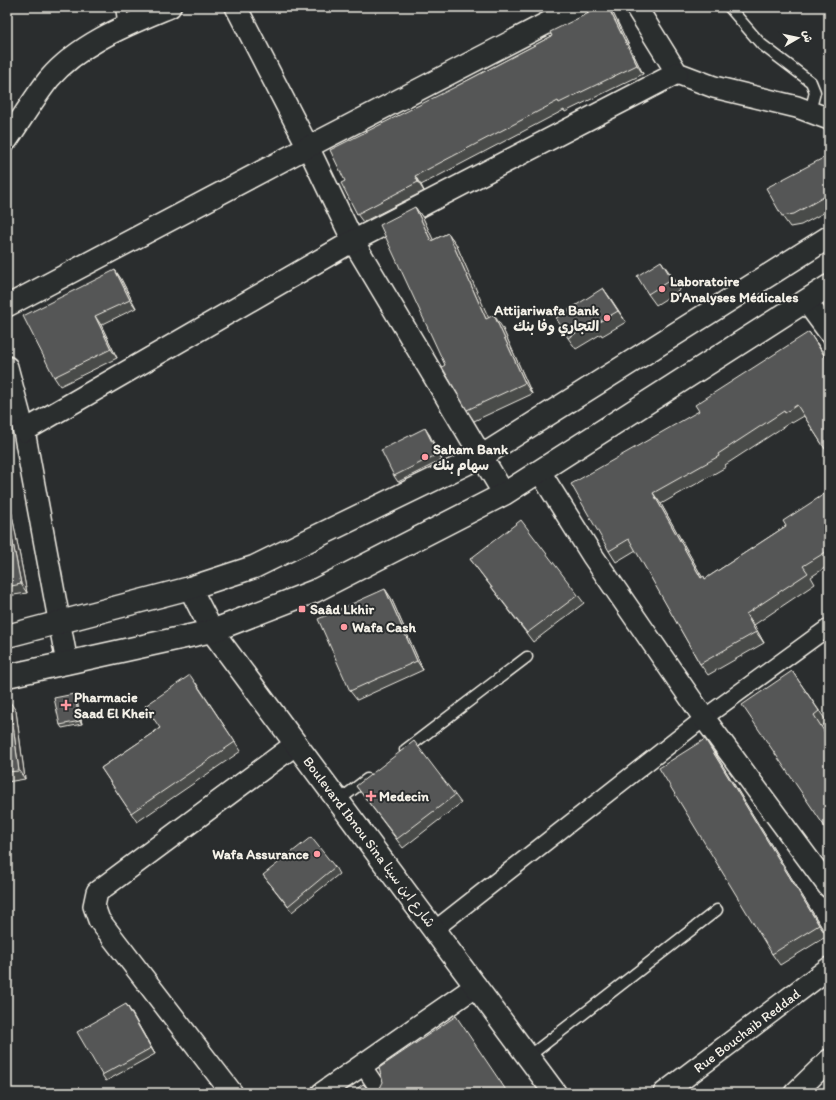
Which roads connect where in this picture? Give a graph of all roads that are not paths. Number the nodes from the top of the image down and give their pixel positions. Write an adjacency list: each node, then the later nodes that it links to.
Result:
1 (170, 7): 6 (street)
2 (236, 7): 11 (street)
3 (578, 7): 11 (street)
4 (636, 7): 7 (street)
5 (729, 7): 8 (lane)
6 (123, 13): 10 (street)
7 (677, 72): 8 (street); 13 (street)
8 (810, 112): 9 (street)
9 (829, 119)
10 (7, 140)
11 (308, 147): 13 (street); 16 (street)
12 (829, 237): 20 (main road)
13 (353, 241): 19 (street); 20 (street)
14 (829, 286): 15 (main road)
15 (806, 301): 17 (street); 21 (main road)
16 (7, 306)
17 (829, 332)
18 (7, 367): 19 (street)
19 (24, 431): 24 (street)
20 (482, 456): 22 (street); 23 (main road)
21 (540, 472): 22 (main road); 31 (street)
22 (504, 494): 26 (main road)
23 (190, 588): 24 (main road); 26 (main road, Boulevard Ibnou Sina شارع ابن سينا)
24 (59, 623): 27 (main road); 29 (street)
25 (829, 627): 31 (street)
26 (212, 631): 29 (main road); 32 (main road, Boulevard Ibnou Sina شارع ابن سينا)
27 (7, 636)
28 (527, 657): 33 (lane)
29 (67, 663): 30 (main road)
30 (7, 676)
31 (704, 718): 36 (street); 38 (street)
32 (296, 744): 35 (main road, Boulevard Ibnou Sina شارع ابن سينا); 44 (street)
33 (395, 758)
34 (376, 772): 35 (lane)
35 (338, 801): 38 (main road, Boulevard Ibnou Sina شارع ابن سينا)
36 (829, 886)
37 (717, 910): 41 (lane)
38 (434, 930): 40 (main road, Boulevard Ibnou Sina شارع ابن سينا)
39 (829, 968): 48 (street, Rue Bouchaib Reddad)
40 (476, 986): 41 (main road, Boulevard Ibnou Sina شارع ابن سينا); 43 (street)
41 (528, 1057): 47 (main road, Boulevard Ibnou Sina شارع ابن سينا)
42 (829, 1060): 49 (street)
43 (363, 1066): 45 (street); 46 (street)
44 (232, 1093)
45 (322, 1093)
46 (381, 1093)
47 (555, 1093)
48 (664, 1093)
49 (795, 1093)

